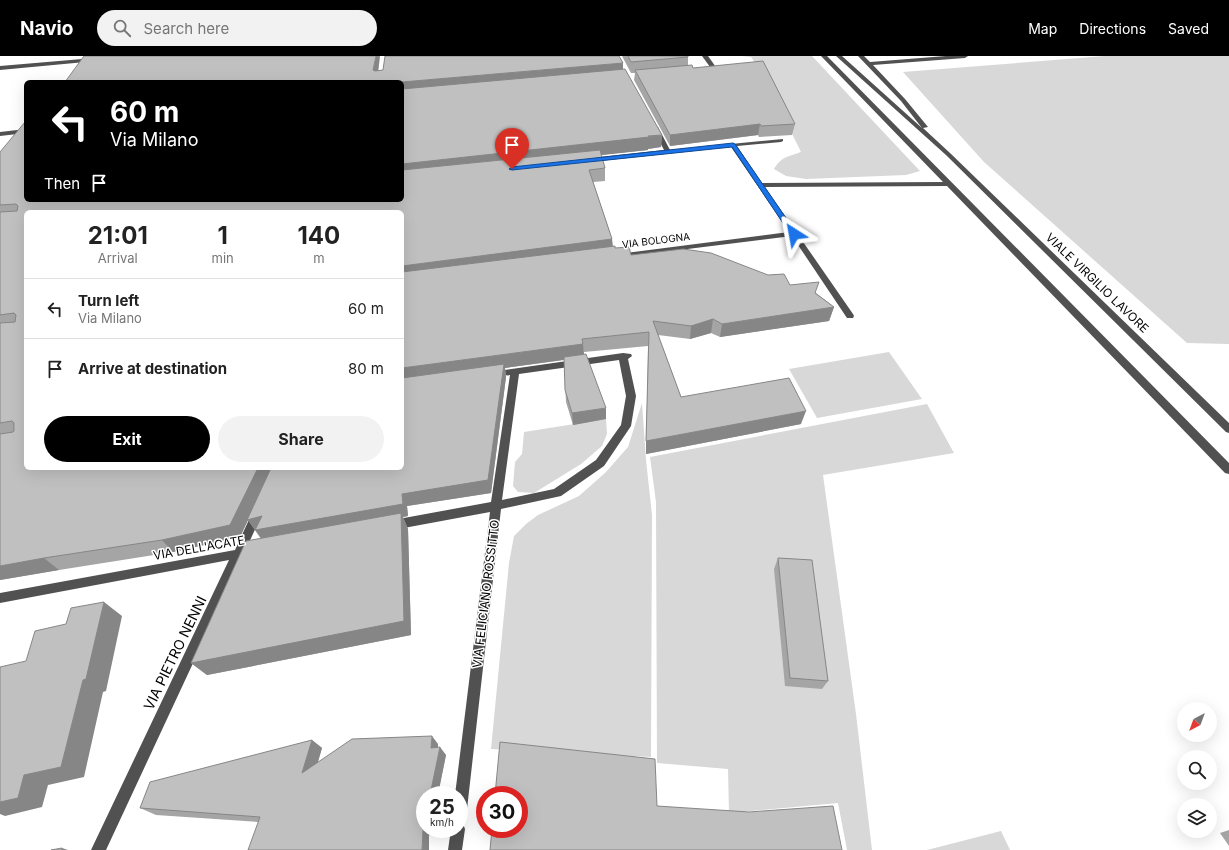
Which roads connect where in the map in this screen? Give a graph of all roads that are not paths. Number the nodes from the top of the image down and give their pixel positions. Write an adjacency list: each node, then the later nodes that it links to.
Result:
1 (88, 56): 8 (street)
2 (705, 56): 14 (street)
3 (824, 56): 23 (street)
4 (839, 56): 21 (street, VIALE VIRGILIO LAVORE)
5 (861, 56): 9 (street, VIALE VIRGILIO LAVORE)
6 (965, 56): 9 (street)
7 (98, 60): 8 (street)
8 (84, 61): 10 (street); 11 (street)
9 (869, 64): 21 (street, VIALE VIRGILIO LAVORE)
10 (80, 66)
11 (0, 68)
12 (722, 69): 14 (street)
13 (707, 70): 14 (street)
14 (715, 70)
15 (650, 118): 20 (street)
16 (0, 134): 17 (street)
17 (24, 134)
18 (781, 140): 19 (street)
19 (733, 145): 20 (street); 24 (street)
20 (668, 152): 22 (street)
21 (948, 154): 30 (street, VIALE VIRGILIO LAVORE)
22 (582, 161)
23 (949, 184): 24 (street); 31 (street)
24 (760, 185): 25 (street)
25 (794, 234): 26 (street, VIA BOLOGNA); 27 (street)
26 (614, 256)
27 (850, 316)
28 (515, 371): 29 (street); 33 (street, VIA FELICIANO ROSSITTO); 33 (street)
29 (485, 375)
30 (1229, 429)
31 (1229, 470)
32 (262, 504): 36 (street, VIA PIETRO NENNI)
33 (496, 506): 34 (street); 38 (street, VIA FELICIANO ROSSITTO)
34 (380, 528)
35 (263, 550): 36 (street, VIA DELL'ACATE)
36 (239, 554): 37 (street, VIA DELL'ACATE); 40 (street, VIA PIETRO NENNI)
37 (0, 598)
38 (463, 786)
39 (457, 838): 41 (street)
40 (98, 850)
41 (455, 850)

